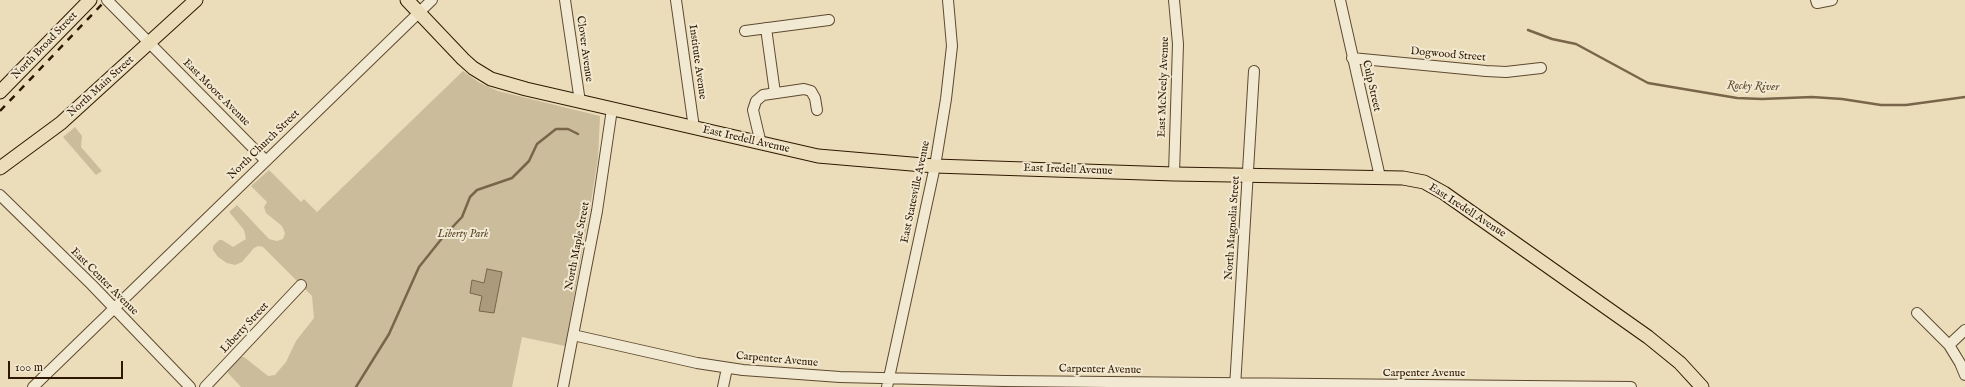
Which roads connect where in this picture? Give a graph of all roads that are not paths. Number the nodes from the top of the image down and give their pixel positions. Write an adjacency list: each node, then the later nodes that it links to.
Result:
1 (90, 0): 21 (main road, North Broad Street)
2 (107, 0): 17 (street, East Moore Avenue)
3 (196, 0): 17 (main road, North Main Street)
4 (407, 0): 13 (main road, East Iredell Avenue)
5 (432, 0): 13 (street, North Church Street)
6 (565, 0): 23 (street, Clover Avenue)
7 (676, 0): 26 (street, Institute Avenue)
8 (948, 0): 29 (street, East Statesville Avenue)
9 (1174, 0): 31 (street, East McNeely Avenue)
10 (1340, 0): 18 (street, Culp Street)
11 (1832, 0): 12 (street)
12 (1816, 2)
13 (419, 12): 23 (main road, East Iredell Avenue); 28 (street, North Church Street)
14 (829, 20): 15 (street)
15 (766, 28): 16 (street); 22 (street)
16 (745, 31)
17 (149, 43): 28 (street, East Moore Avenue); 30 (main road, North Main Street)
18 (1352, 58): 19 (street, Dogwood Street); 33 (street, Culp Street)
19 (1541, 68)
20 (1254, 71): 32 (street, North Magnolia Street)
21 (0, 92)
22 (775, 93): 25 (street); 27 (street)
23 (580, 102): 24 (main road, East Iredell Avenue)
24 (612, 109): 26 (main road, East Iredell Avenue); 39 (street, North Maple Street)
25 (817, 110)
26 (694, 128): 27 (main road, East Iredell Avenue)
27 (761, 144): 29 (main road, East Iredell Avenue)
28 (266, 161): 36 (street, North Church Street)
29 (935, 166): 31 (main road, East Iredell Avenue); 43 (street, East Statesville Avenue)
30 (0, 168)
31 (1174, 174): 32 (main road, East Iredell Avenue)
32 (1249, 175): 33 (main road, East Iredell Avenue); 45 (street, North Magnolia Street)
33 (1380, 177): 53 (main road, East Iredell Avenue)
34 (0, 195): 36 (street, East Center Avenue)
35 (301, 284): 49 (street, Liberty Street)
36 (114, 308): 47 (street, North Church Street); 48 (street, East Center Avenue)
37 (1917, 313): 40 (street)
38 (1965, 330): 40 (street)
39 (573, 335): 41 (street, Carpenter Avenue); 50 (street, North Maple Street)
40 (1949, 345): 42 (street)
41 (727, 368): 43 (street, Carpenter Avenue); 51 (street)
42 (1965, 375)
43 (888, 383): 44 (street, Carpenter Avenue)
44 (1118, 385): 45 (street, Carpenter Avenue)
45 (1235, 386): 46 (street, Carpenter Avenue)
46 (1369, 386): 52 (street, Carpenter Avenue)
47 (33, 387)
48 (190, 387)
49 (205, 387)
50 (563, 387)
51 (723, 387)
52 (1631, 387)
53 (1702, 387)

